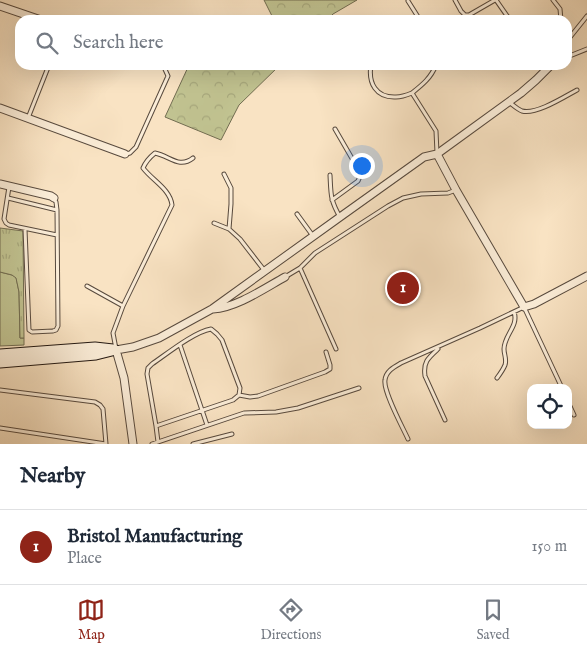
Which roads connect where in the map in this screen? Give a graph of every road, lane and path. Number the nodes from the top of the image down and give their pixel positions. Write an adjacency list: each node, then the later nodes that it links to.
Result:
1 (456, 0): 2 (lane)
2 (496, 0): 8 (lane)
3 (553, 0): 9 (lane)
4 (408, 1): 7 (lane)
5 (0, 6): 6 (street)
6 (26, 15)
7 (417, 15)
8 (506, 15)
9 (561, 15)
10 (587, 16): 11 (lane)
11 (572, 35)
12 (587, 49): 13 (lane)
13 (572, 55)
14 (47, 70): 23 (lane)
15 (165, 70): 25 (lane)
16 (371, 70): 20 (lane)
17 (434, 70): 20 (lane)
18 (544, 70): 21 (street)
19 (577, 90): 21 (lane)
20 (412, 93): 26 (lane)
21 (509, 101): 26 (street)
22 (0, 108): 23 (street)
23 (28, 118): 25 (street)
24 (336, 128): 35 (lane)
25 (126, 154)
26 (437, 154): 32 (street); 38 (street)
27 (193, 158): 49 (lane)
28 (224, 174): 41 (lane)
29 (330, 175): 35 (lane)
30 (0, 184): 31 (street)
31 (10, 186): 33 (lane); 34 (street)
32 (456, 190): 44 (lane); 50 (street)
33 (8, 198): 36 (lane); 40 (lane)
34 (54, 198): 36 (lane)
35 (332, 200): 38 (lane)
36 (57, 210): 42 (lane)
37 (297, 214): 43 (lane)
38 (340, 217): 43 (street)
39 (214, 223): 41 (lane)
40 (25, 229): 42 (lane); 42 (lane)
41 (229, 229): 45 (lane)
42 (57, 235)
43 (313, 236): 45 (street)
44 (300, 268): 47 (lane); 55 (lane)
45 (265, 270): 51 (street)
46 (587, 276): 50 (street)
47 (285, 277): 51 (street)
48 (87, 286): 49 (lane)
49 (123, 306): 56 (lane)
50 (524, 307): 52 (lane); 61 (lane)
51 (212, 309): 56 (street)
52 (514, 312): 54 (lane); 60 (lane)
53 (180, 345): 64 (lane); 65 (lane); 70 (lane)
54 (440, 346): 68 (lane); 73 (lane)
55 (336, 349)
56 (116, 350): 58 (street); 59 (street); 77 (street)
57 (326, 352): 64 (lane)
58 (0, 354)
59 (0, 363)
60 (497, 378)
61 (560, 384)
62 (359, 388): 69 (lane)
63 (0, 390): 76 (lane)
64 (239, 395): 65 (lane)
65 (202, 410): 69 (lane); 70 (lane)
66 (572, 411): 67 (lane)
67 (574, 415)
68 (445, 420)
69 (207, 425): 74 (lane)
70 (156, 426): 74 (lane)
71 (0, 428): 75 (lane)
72 (232, 434): 79 (lane)
73 (408, 438)
74 (158, 442): 78 (lane)
75 (97, 443): 76 (lane)
76 (106, 444)
77 (134, 444)
78 (152, 444)
79 (193, 444)

